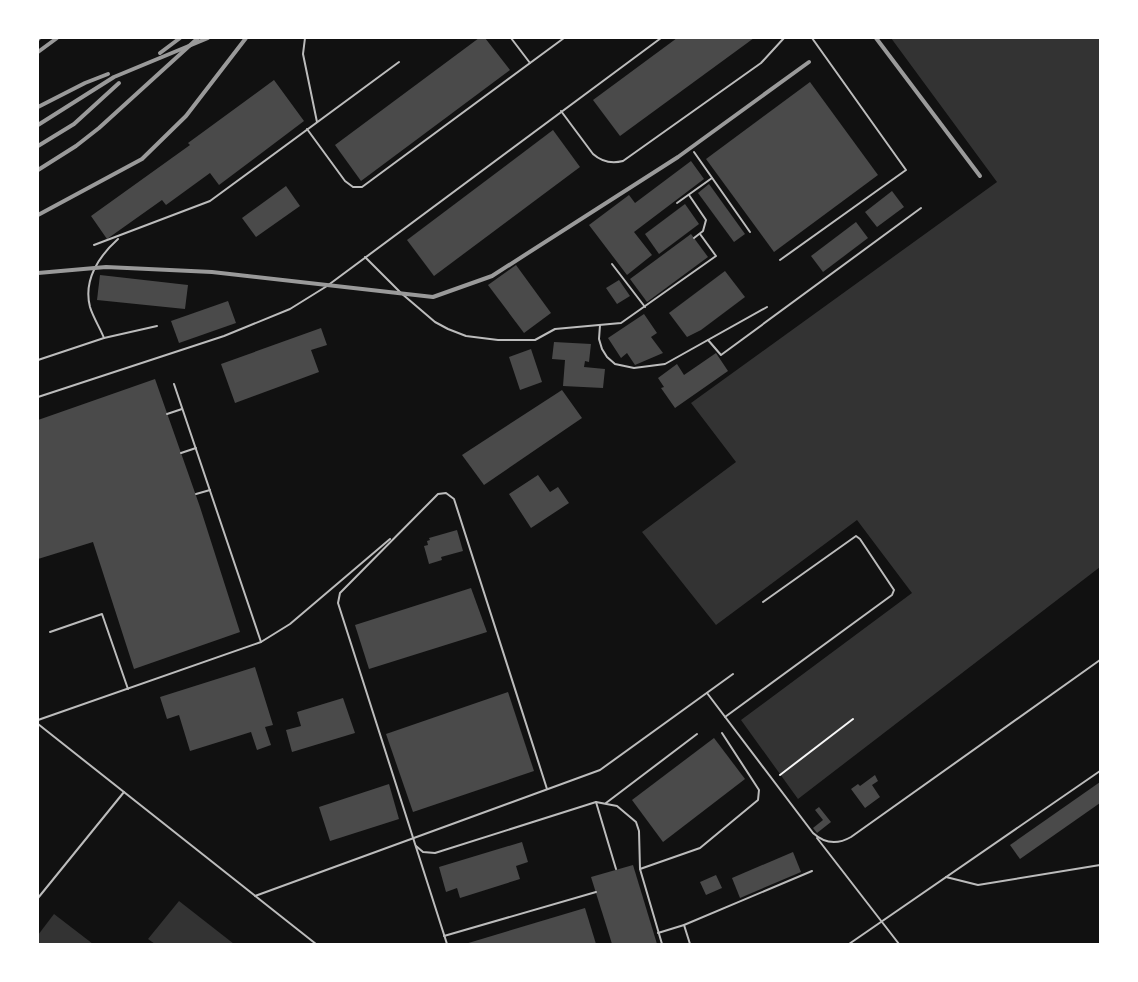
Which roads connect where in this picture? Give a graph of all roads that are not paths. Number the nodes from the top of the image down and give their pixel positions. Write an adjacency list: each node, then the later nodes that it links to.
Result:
1 (305, 38): 10 (lane)
2 (510, 38): 8 (lane)
3 (564, 38): 8 (lane)
4 (662, 38): 9 (lane)
5 (784, 38): 9 (lane)
6 (812, 38): 23 (lane)
7 (399, 62): 10 (lane)
8 (530, 63): 11 (lane)
9 (561, 111): 22 (lane)
10 (317, 122): 11 (lane)
11 (308, 129): 19 (lane)
12 (694, 152): 13 (lane)
13 (712, 178): 14 (lane); 17 (lane)
14 (689, 195): 15 (lane); 18 (lane)
15 (678, 203)
16 (921, 208): 30 (lane)
17 (750, 232)
18 (700, 234): 20 (lane); 25 (lane)
19 (120, 237): 21 (lane); 29 (lane)
20 (694, 238)
21 (94, 245)
22 (365, 257): 27 (lane); 33 (lane)
23 (780, 260)
24 (612, 264): 25 (lane)
25 (645, 307): 27 (lane)
26 (766, 307): 30 (lane)
27 (600, 325): 30 (lane)
28 (157, 326): 29 (lane)
29 (104, 338): 31 (lane)
30 (708, 340)
31 (38, 360)
32 (174, 384): 34 (lane)
33 (38, 397)
34 (182, 409): 35 (lane); 36 (lane)
35 (167, 414)
36 (196, 448): 37 (lane); 38 (lane)
37 (181, 453)
38 (210, 490): 39 (lane); 43 (lane)
39 (196, 494)
40 (398, 533): 43 (lane); 53 (lane); 58 (lane)
41 (763, 602): 48 (lane)
42 (50, 632): 46 (lane)
43 (261, 642): 46 (lane)
44 (1101, 660): 57 (lane)
45 (733, 674): 47 (lane)
46 (128, 689): 49 (lane)
47 (707, 693): 48 (lane); 53 (lane)
48 (725, 717): 57 (lane)
49 (38, 722): 54 (lane)
50 (697, 734): 56 (lane)
51 (722, 734): 61 (lane)
52 (1101, 771): 63 (lane)
53 (547, 789): 58 (lane)
54 (124, 792): 65 (lane); 66 (lane)
55 (596, 802): 56 (lane); 58 (lane); 60 (lane)
56 (606, 803): 61 (lane)
57 (813, 833): 67 (lane)
58 (412, 838): 65 (lane); 70 (lane)
59 (1101, 865): 63 (lane)
60 (616, 869)
61 (640, 869): 69 (lane)
62 (812, 871): 68 (lane)
63 (946, 877): 67 (lane)
64 (596, 892): 70 (lane)
65 (255, 896): 71 (lane)
66 (38, 898)
67 (881, 922): 75 (lane); 76 (lane)
68 (684, 925): 69 (lane); 74 (lane)
69 (658, 933): 73 (lane)
70 (444, 936): 72 (lane)
71 (316, 945)
72 (447, 945)
73 (662, 945)
74 (690, 945)
75 (849, 945)
76 (899, 945)

